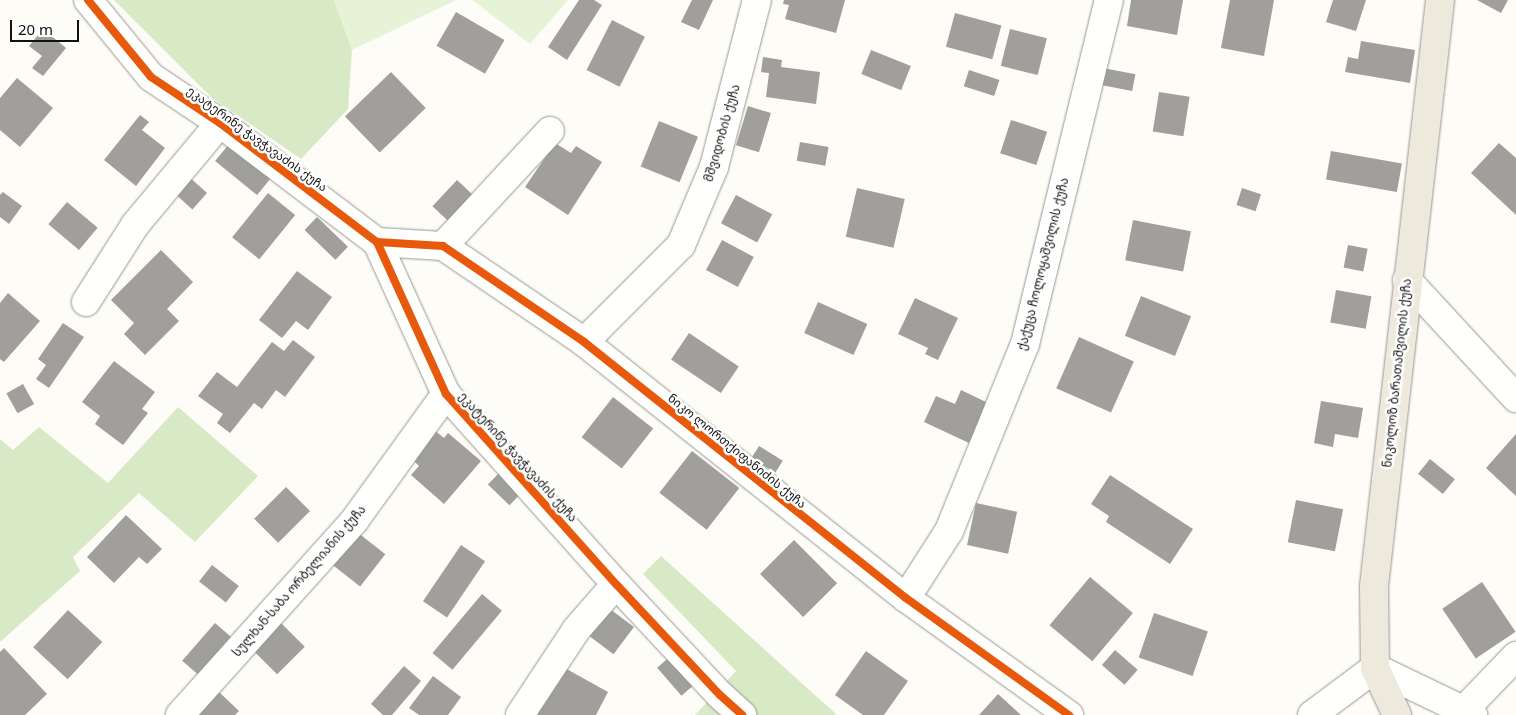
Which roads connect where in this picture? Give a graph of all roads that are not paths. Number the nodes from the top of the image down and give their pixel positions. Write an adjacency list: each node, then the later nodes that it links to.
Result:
1 (88, 0): 5 (street, ეკატერინე ჭავჭავაძის ქუჩა)
2 (757, 0): 11 (street, მშვიდობის ქუჩა)
3 (1109, 0): 15 (street, ქაქუცა ჩოლოყაშვილის ქუჩა)
4 (1440, 0): 9 (main road, ნიკოლოზ ბარათაშვილის ქუჩა)
5 (220, 124): 7 (street, ეკატერინე ჭავჭავაძის ქუჩა); 10 (street)
6 (550, 131): 8 (street)
7 (377, 242): 8 (street); 12 (street, ეკატერინე ჭავჭავაძის ქუჩა)
8 (443, 246): 11 (street, ნიკო ლორთქიფანიძის ქუჩა)
9 (1407, 280): 13 (street); 17 (main road, ნიკოლოზ ბარათაშვილის ქუჩა)
10 (86, 302)
11 (584, 342): 15 (street, ნიკო ლორთქიფანიძის ქუჩა)
12 (446, 394): 14 (street, ეკატერინე ჭავჭავაძის ქუჩა); 19 (street, სულხან-საბა ორბელიანის ქუჩა)
13 (1516, 398)
14 (616, 584): 20 (street); 21 (street, ეკატერინე ჭავჭავაძის ქუჩა)
15 (906, 598): 22 (street, ნიკო ლორთქიფანიძის ქუჩა)
16 (1516, 656): 18 (street)
17 (1375, 668): 18 (street); 23 (street); 24 (main road)
18 (1468, 713)
19 (180, 715)
20 (520, 715)
21 (742, 715)
22 (1068, 715)
23 (1312, 715)
24 (1397, 715)

